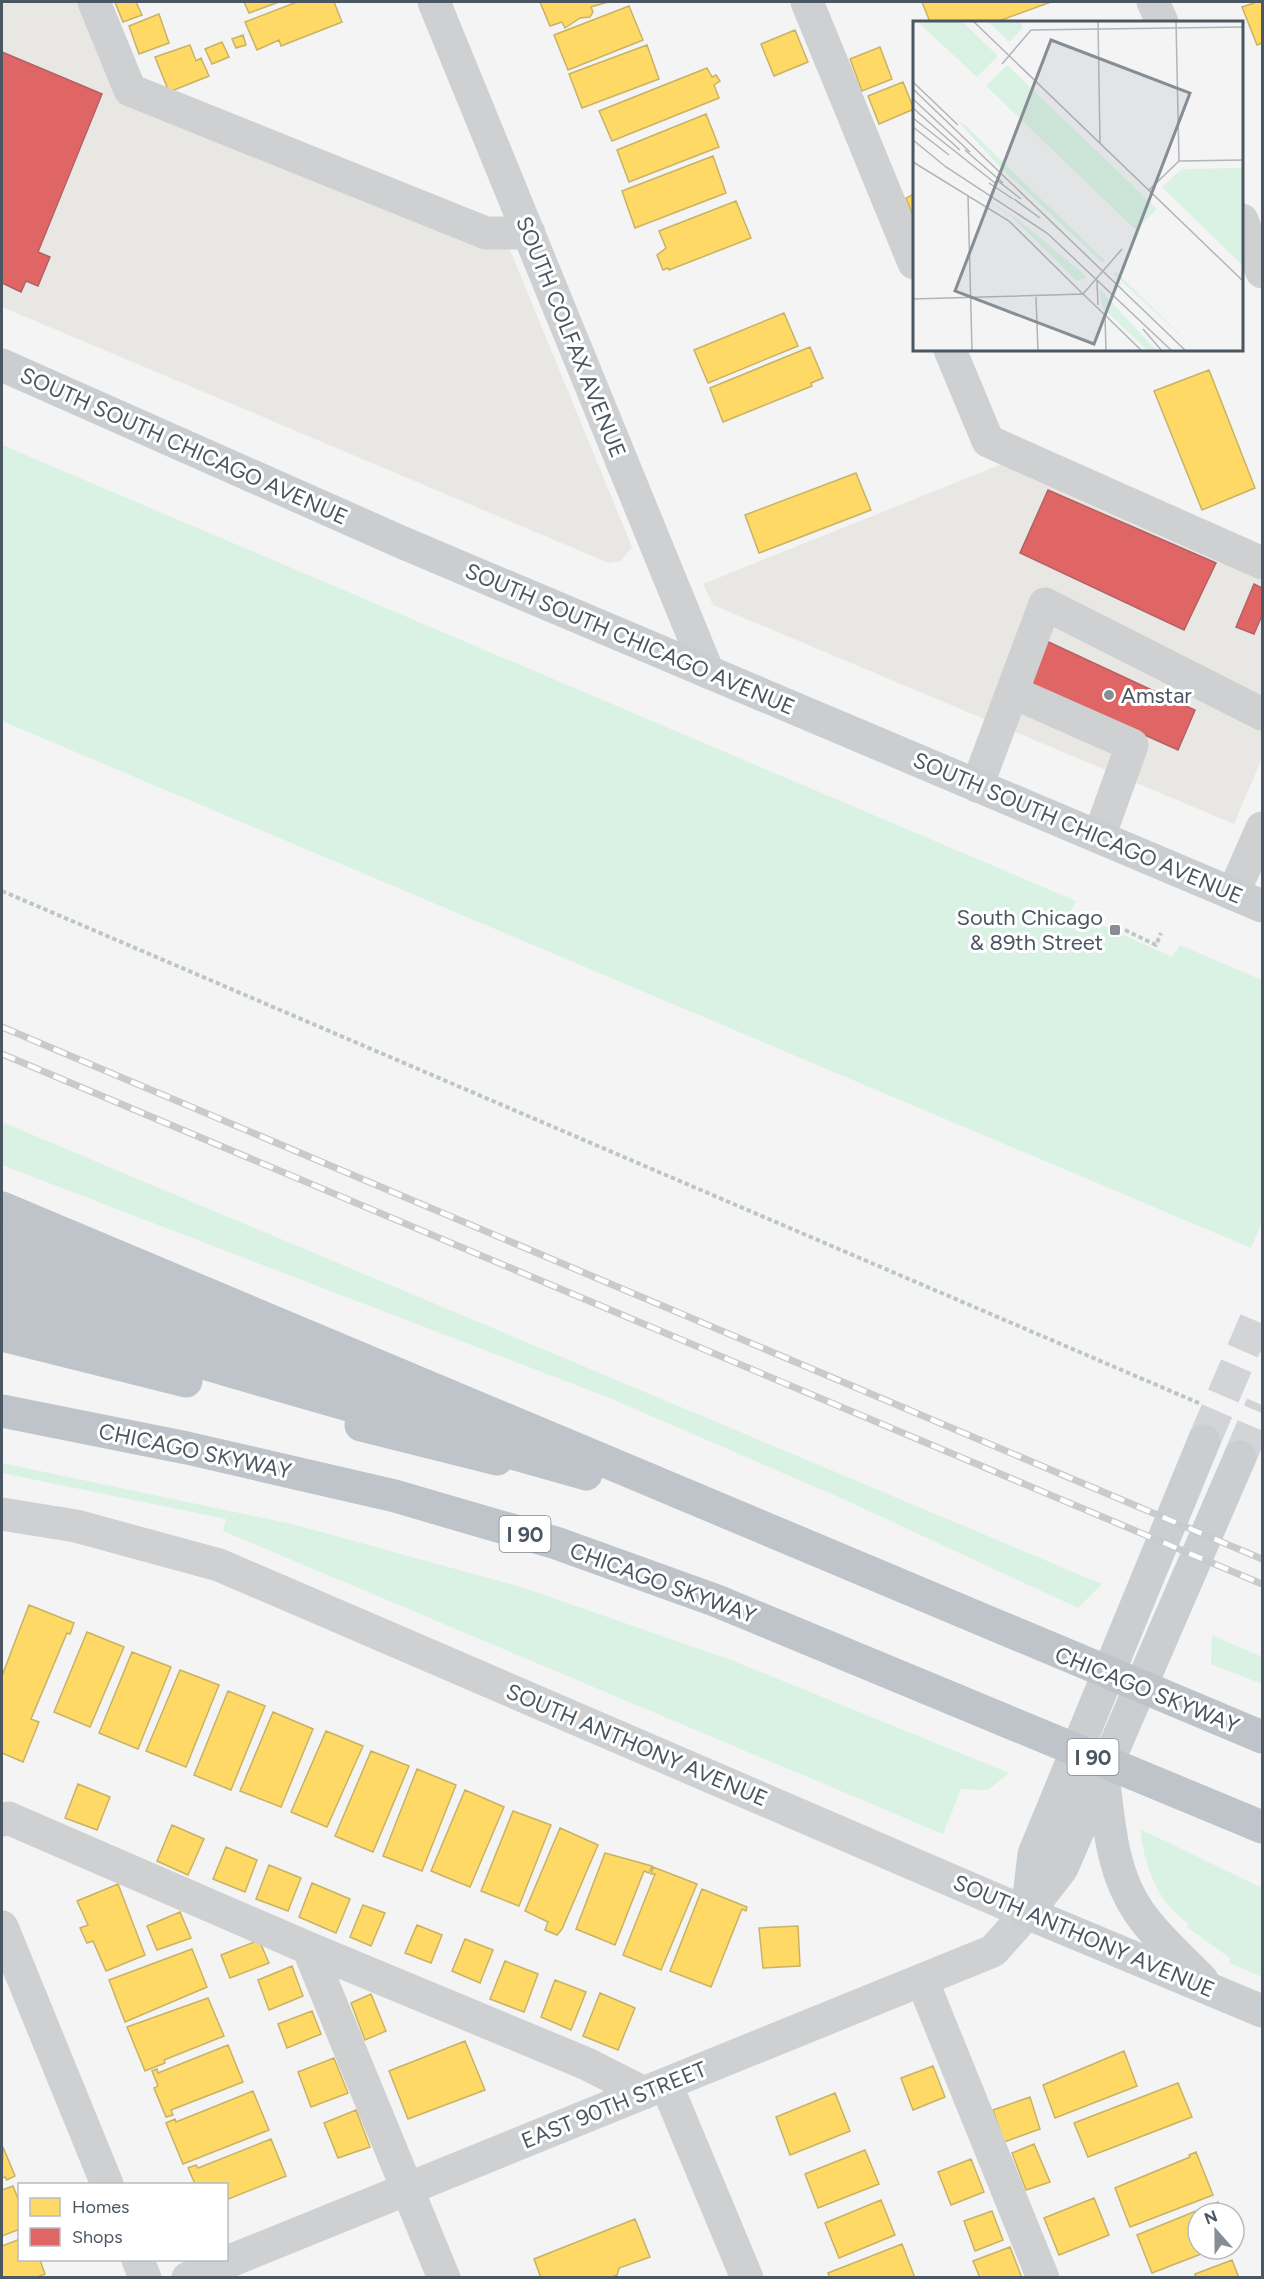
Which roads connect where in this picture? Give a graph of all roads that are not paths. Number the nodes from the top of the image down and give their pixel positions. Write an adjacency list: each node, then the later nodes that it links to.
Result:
1 (94, 2): 7 (street)
2 (434, 2): 7 (street, SOUTH COLFAX AVENUE)
3 (807, 2): 8 (street)
4 (1153, 2): 5 (street)
5 (1162, 21)
6 (1243, 222): 9 (street)
7 (529, 233): 13 (street, SOUTH COLFAX AVENUE)
8 (913, 258)
9 (1263, 272)
10 (950, 351): 12 (street)
11 (2, 365): 13 (main road, SOUTH SOUTH CHICAGO AVENUE)
12 (1263, 563)
13 (708, 672): 16 (main road, SOUTH SOUTH CHICAGO AVENUE)
14 (1012, 692): 15 (street); 16 (street); 18 (street)
15 (1263, 714)
16 (978, 786): 18 (main road, SOUTH SOUTH CHICAGO AVENUE)
17 (1263, 828): 19 (street)
18 (1099, 837): 19 (main road, SOUTH SOUTH CHICAGO AVENUE)
19 (1233, 894): 20 (main road, SOUTH SOUTH CHICAGO AVENUE)
20 (1263, 906)
21 (2, 1192): 35 (highway)
22 (2, 1208): 35 (highway)
23 (2, 1225): 35 (highway)
24 (2, 1243): 35 (highway)
25 (2, 1259): 35 (highway)
26 (2, 1275): 35 (highway)
27 (2, 1290): 35 (highway)
28 (2, 1305): 35 (highway)
29 (2, 1320): 35 (highway)
30 (2, 1335): 35 (highway)
31 (2, 1411): 39 (highway, CHICAGO SKYWAY / I 90)
32 (1204, 1441): 40 (main road)
33 (1240, 1457): 37 (main road)
34 (2, 1514): 40 (street, SOUTH ANTHONY AVENUE)
35 (732, 1516): 36 (highway, CHICAGO SKYWAY)
36 (1263, 1737)
37 (1103, 1773): 40 (main road); 44 (main road)
38 (2, 1820): 42 (street)
39 (1263, 1827)
40 (1027, 1913): 43 (street, EAST 90TH STREET); 44 (main road, SOUTH ANTHONY AVENUE)
41 (2, 1927): 47 (street)
42 (308, 1948): 46 (street); 48 (street)
43 (922, 1980): 46 (street, EAST 90TH STREET); 56 (street)
44 (1209, 1988): 45 (main road, SOUTH ANTHONY AVENUE)
45 (1263, 2011)
46 (655, 2088): 48 (street, EAST 90TH STREET); 55 (street)
47 (107, 2183)
48 (407, 2189): 51 (street, EAST 90TH STREET); 54 (street)
49 (139, 2261): 52 (street)
50 (228, 2261): 53 (street, EAST 90TH STREET)
51 (228, 2261)
52 (145, 2277)
53 (188, 2277)
54 (444, 2277)
55 (747, 2277)
56 (1043, 2277)

